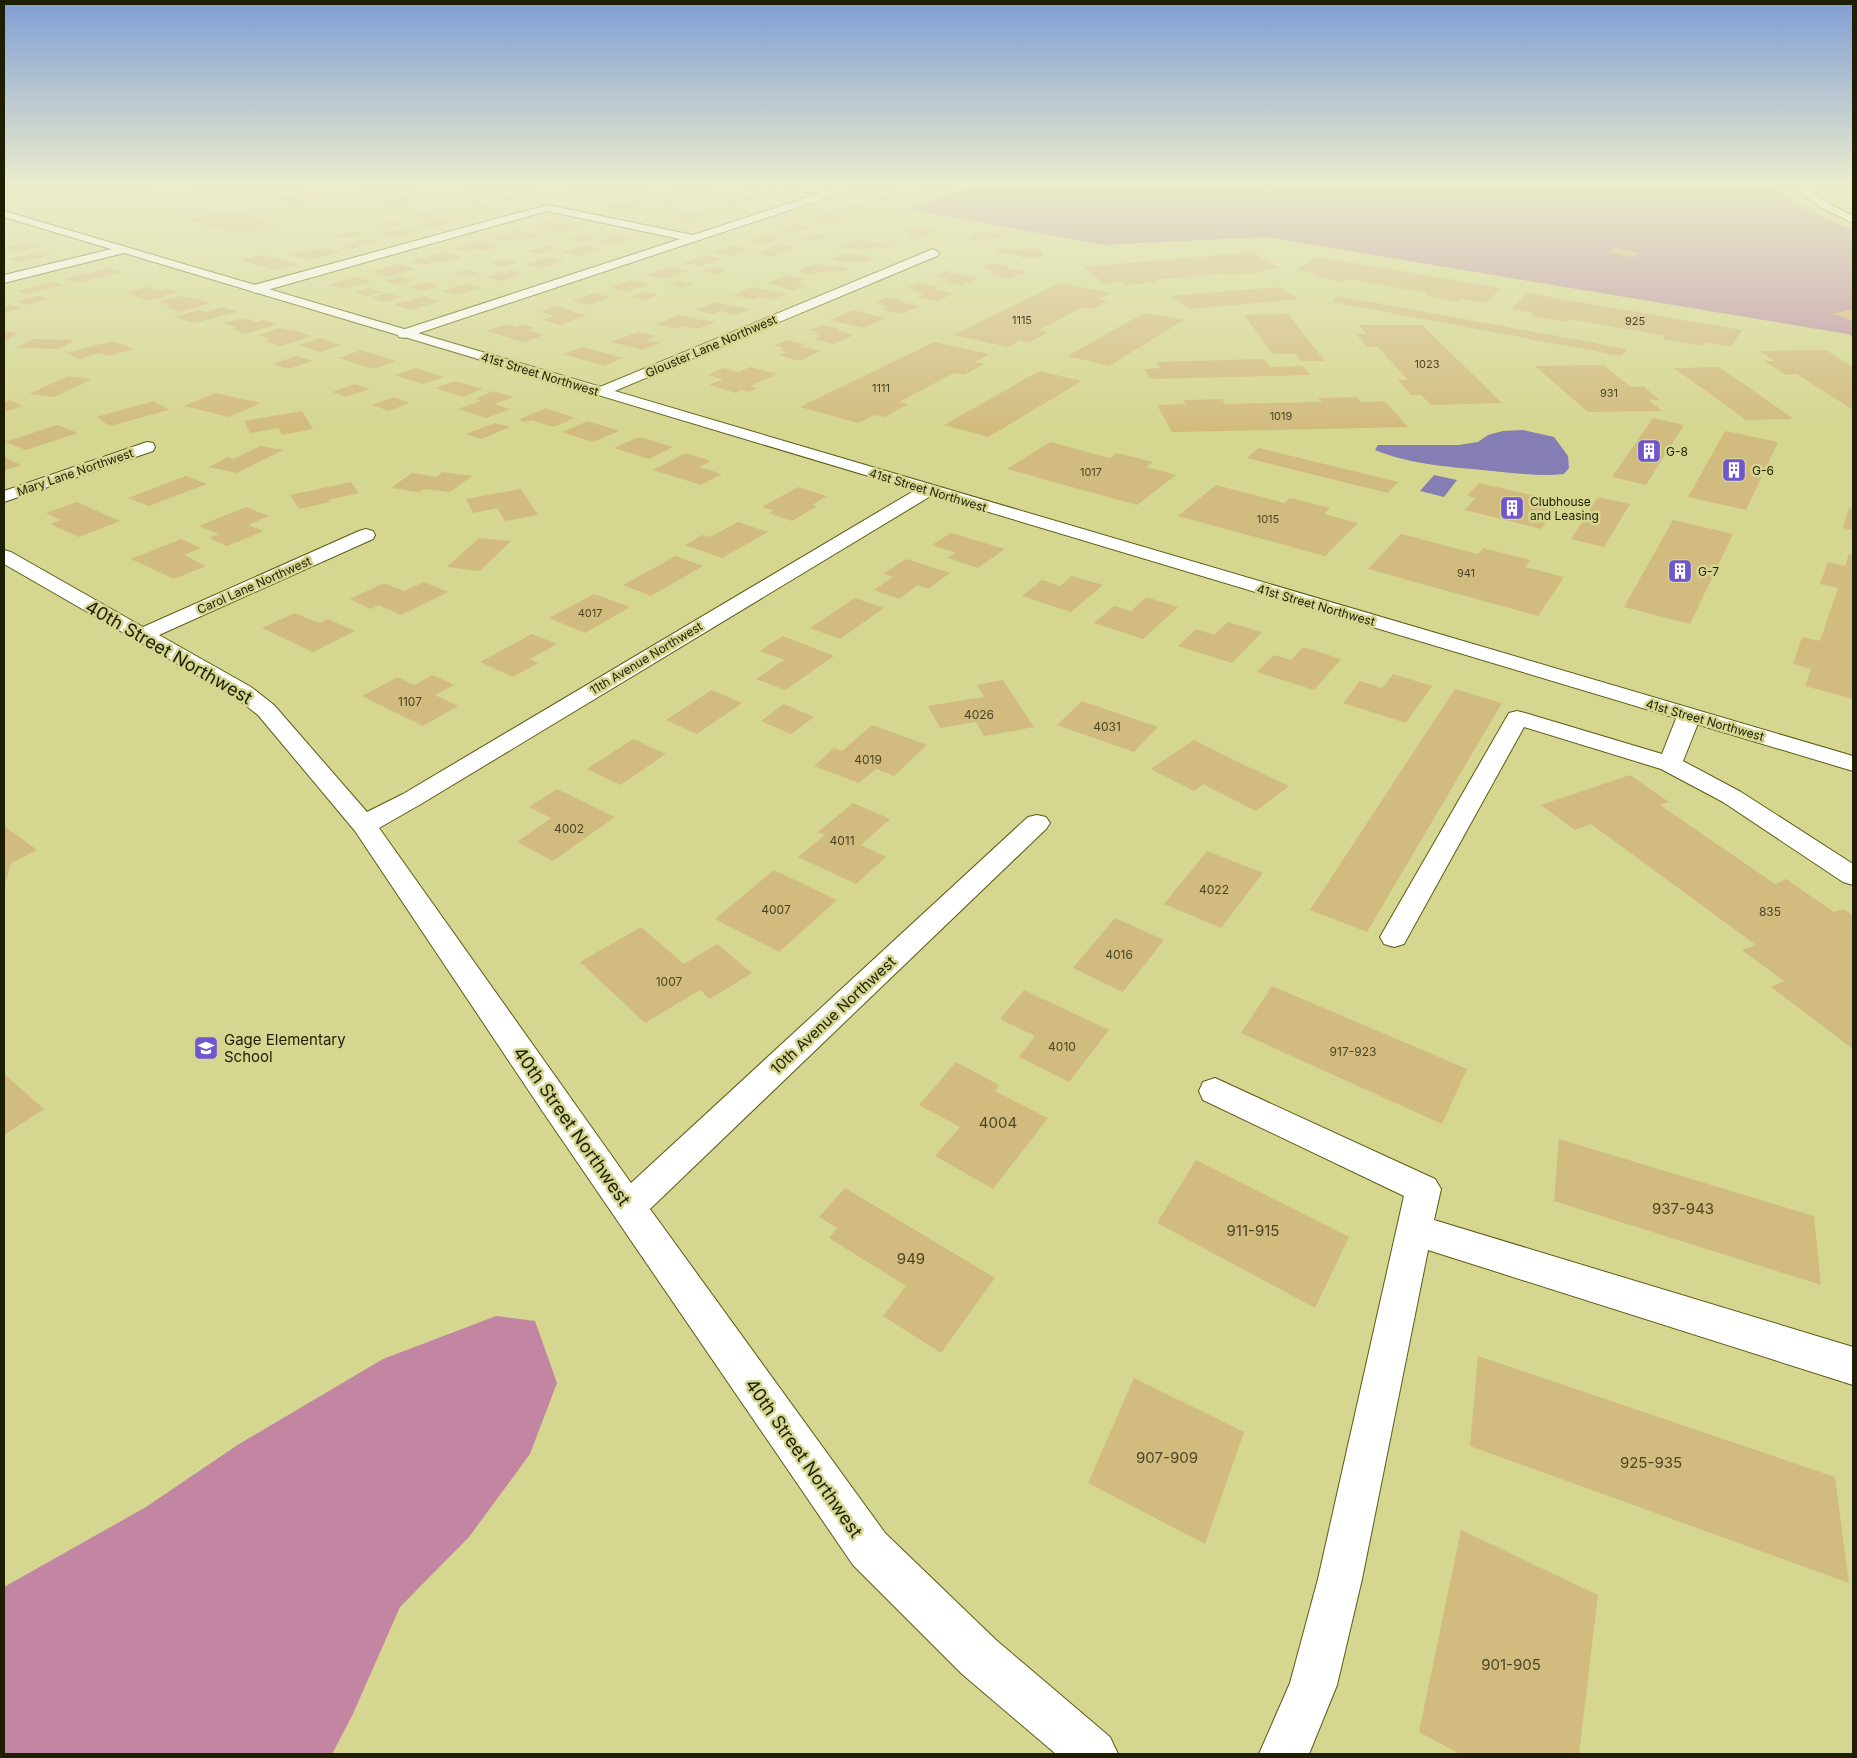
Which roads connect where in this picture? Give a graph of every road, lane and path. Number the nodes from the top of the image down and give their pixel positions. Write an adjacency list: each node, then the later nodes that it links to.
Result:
1 (62, 265): 6 (street)
2 (175, 265): 7 (street, 41st Street Northwest)
3 (341, 265): 7 (street)
4 (611, 265): 8 (street)
5 (904, 265): 9 (street, Glouster Lane Northwest)
6 (4, 279)
7 (255, 289): 8 (street, 41st Street Northwest)
8 (404, 334): 9 (street, 41st Street Northwest)
9 (600, 392): 11 (street, 41st Street Northwest)
10 (147, 446): 12 (street, Mary Lane Northwest)
11 (928, 490): 16 (street, 41st Street Northwest); 20 (street, 11th Avenue Northwest)
12 (4, 496)
13 (366, 535): 15 (street, Carol Lane Northwest)
14 (4, 556): 15 (street, 40th Street Northwest)
15 (142, 635): 20 (street, 40th Street Northwest)
16 (1690, 716): 17 (street); 18 (street, 41st Street Northwest)
17 (1670, 764): 21 (street); 22 (street)
18 (1853, 764)
19 (1037, 822): 24 (street, 10th Avenue Northwest)
20 (364, 825): 24 (street, 40th Street Northwest)
21 (1853, 876)
22 (1394, 937)
23 (1215, 1091): 25 (street)
24 (629, 1207): 27 (street, 40th Street Northwest)
25 (1415, 1230): 26 (street); 28 (street)
26 (1853, 1366)
27 (1093, 1754)
28 (1284, 1754)

